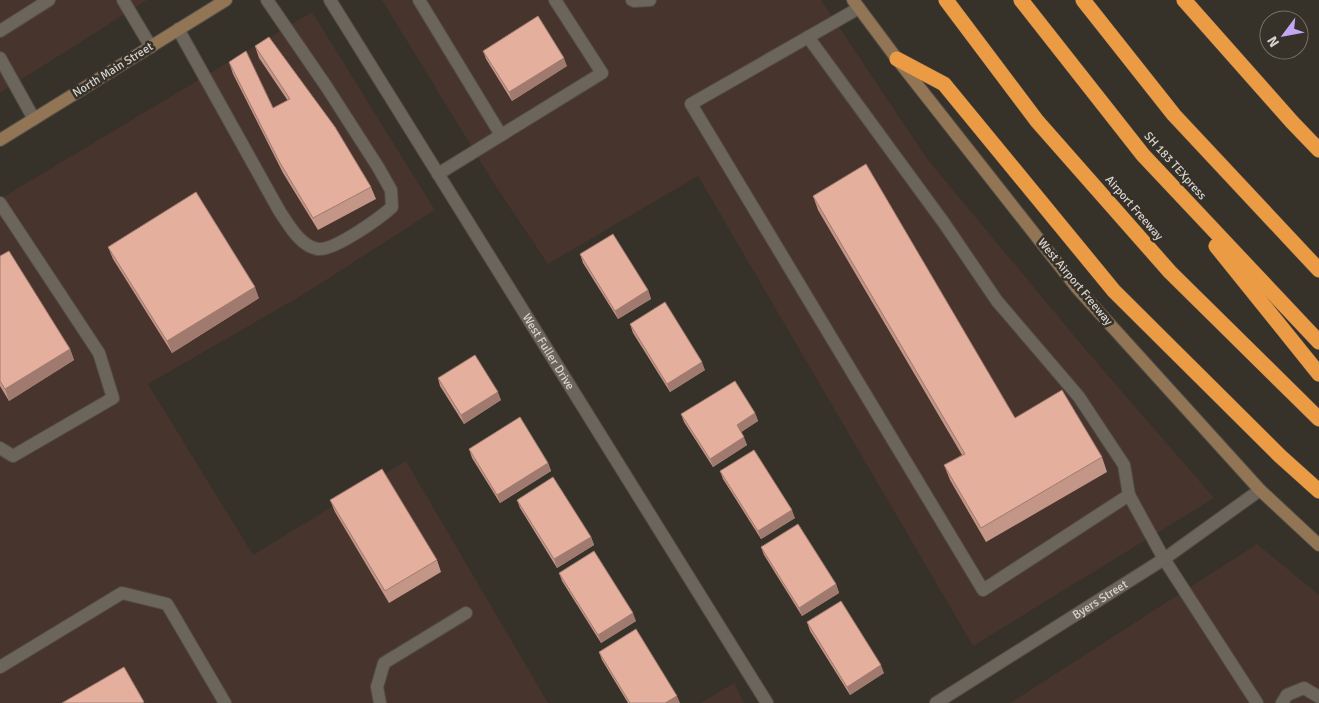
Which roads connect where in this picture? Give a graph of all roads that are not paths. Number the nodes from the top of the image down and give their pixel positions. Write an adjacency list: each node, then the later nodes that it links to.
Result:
1 (49, 0): 16 (street)
2 (123, 0): 18 (street)
3 (226, 0): 15 (main road, North Main Street)
4 (267, 0): 15 (street)
5 (330, 0): 26 (street, West Fuller Drive)
6 (419, 0): 22 (street)
7 (555, 0): 22 (street)
8 (632, 0): 9 (street)
9 (650, 0)
10 (946, 0): 31 (highway, Airport Freeway)
11 (1021, 0): 25 (highway, SH 183 TEXpress)
12 (1083, 0): 28 (highway)
13 (1184, 0): 24 (highway)
14 (856, 4): 17 (street); 20 (main road, West Airport Freeway)
15 (178, 29): 18 (main road, North Main Street)
16 (0, 31)
17 (808, 37): 35 (street); 35 (street)
18 (151, 46): 21 (main road, North Main Street)
19 (0, 58): 21 (street)
20 (897, 59): 33 (main road, West Airport Freeway); 34 (highway)
21 (34, 119): 23 (main road, North Main Street)
22 (501, 135): 26 (street)
23 (0, 140)
24 (1319, 150)
25 (1143, 155): 29 (highway, SH 183 TEXpress); 30 (highway)
26 (438, 174): 44 (street, West Fuller Drive)
27 (0, 203): 32 (street)
28 (1319, 270)
29 (1319, 342)
30 (1319, 374)
31 (1319, 420)
32 (0, 448)
33 (1260, 490): 36 (main road, West Airport Freeway); 37 (street, Byers Street)
34 (1319, 491)
35 (1129, 495): 37 (street)
36 (1319, 545)
37 (1164, 559): 41 (street, Byers Street); 45 (street)
38 (466, 613): 43 (street)
39 (0, 667): 42 (street)
40 (1319, 697): 46 (street)
41 (943, 701)
42 (225, 703)
43 (380, 703)
44 (767, 703)
45 (1257, 703)
46 (1282, 703)

